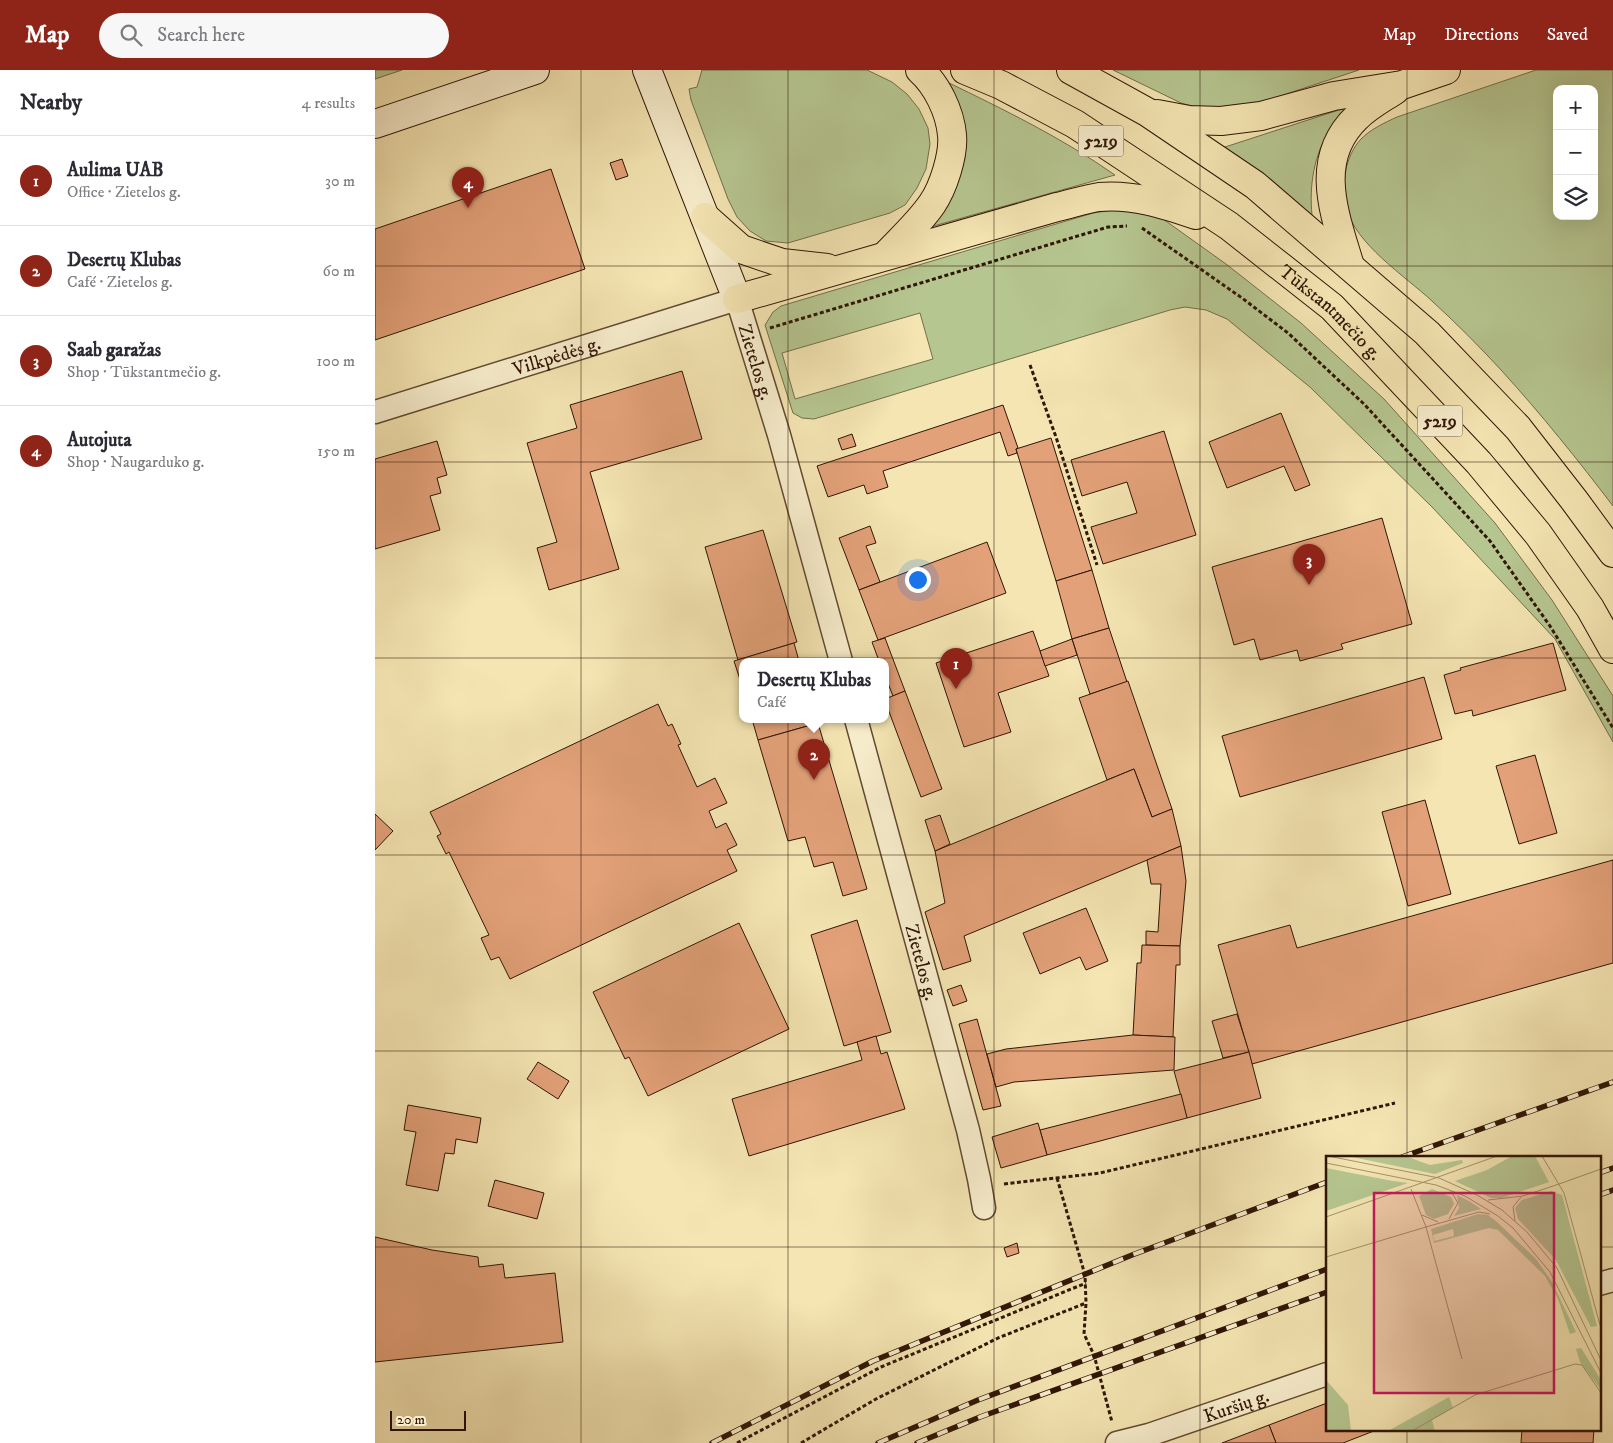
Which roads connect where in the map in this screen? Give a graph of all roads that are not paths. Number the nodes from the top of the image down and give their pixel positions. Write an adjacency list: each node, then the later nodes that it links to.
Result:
1 (535, 70): 9 (main road)
2 (647, 70): 10 (main road, Zietelos g.)
3 (920, 70): 12 (highway)
4 (965, 70): 11 (highway, Tūkstantmečio g. / 5219)
5 (1071, 70): 8 (highway, 5219)
6 (1446, 70): 7 (highway)
7 (1402, 85): 8 (highway); 13 (highway)
8 (1147, 112): 13 (highway, 5219)
9 (375, 124)
10 (705, 217): 14 (highway); 15 (main road, Zietelos g.)
11 (1229, 226): 12 (highway); 18 (highway, Tūkstantmečio g. / 5219)
12 (884, 257): 14 (highway)
13 (1350, 266): 17 (highway, 5219)
14 (841, 269): 15 (highway)
15 (737, 299): 16 (street, Vilkpėdės g.); 19 (street, Zietelos g.)
16 (375, 412)
17 (1613, 553)
18 (1613, 649)
19 (840, 658)
20 (857, 723): 21 (street, Zietelos g.)
21 (982, 1198)
22 (1326, 1374): 23 (street, Kuršių g.)
23 (1114, 1433)

